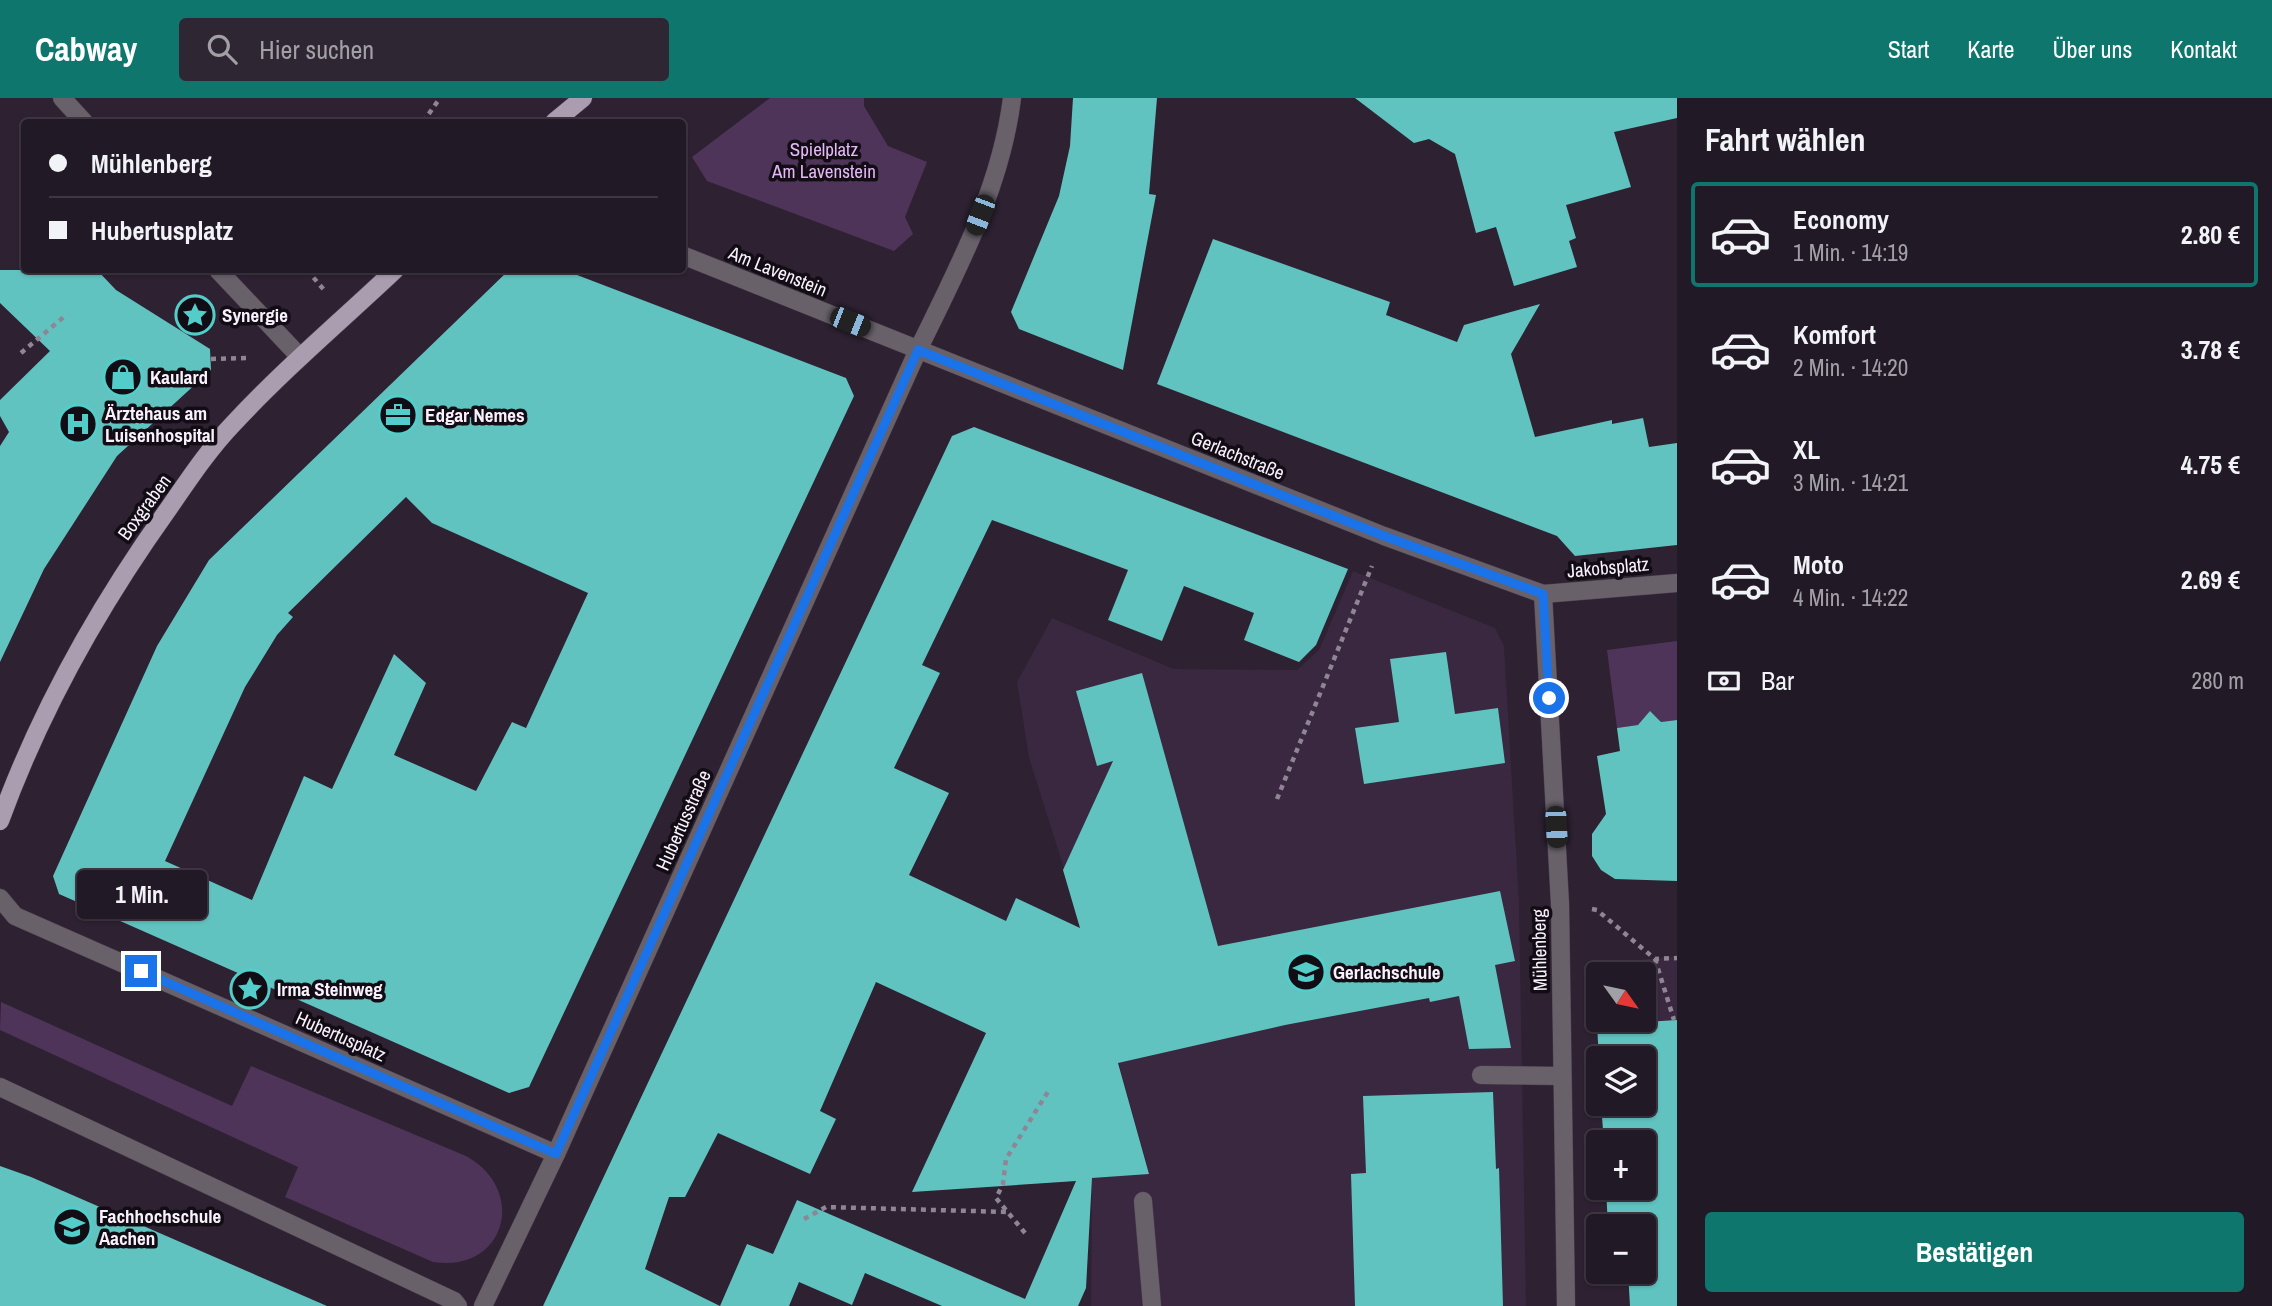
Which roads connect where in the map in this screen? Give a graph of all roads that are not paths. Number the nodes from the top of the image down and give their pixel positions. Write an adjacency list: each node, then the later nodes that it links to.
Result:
1 (62, 98): 4 (street)
2 (583, 98): 5 (main road)
3 (1012, 98): 9 (street)
4 (81, 119)
5 (558, 119)
6 (686, 257): 9 (street, Am Lavenstein)
7 (221, 273): 10 (street)
8 (392, 273): 10 (main road, Boxgraben)
9 (918, 350): 12 (street, Gerlachstraße); 18 (street, Hubertusstraße)
10 (300, 357): 13 (main road, Boxgraben)
11 (1677, 583): 12 (street, Jakobsplatz)
12 (1543, 594): 16 (street, Mühlenberg)
13 (0, 821)
14 (0, 898): 18 (street, Hubertusplatz)
15 (1481, 1075): 16 (street)
16 (1562, 1076): 23 (street, Mühlenberg)
17 (0, 1087): 20 (street)
18 (556, 1154): 21 (street, Hubertusstraße)
19 (1143, 1201): 22 (street)
20 (458, 1306)
21 (483, 1306)
22 (1152, 1306)
23 (1566, 1306)

